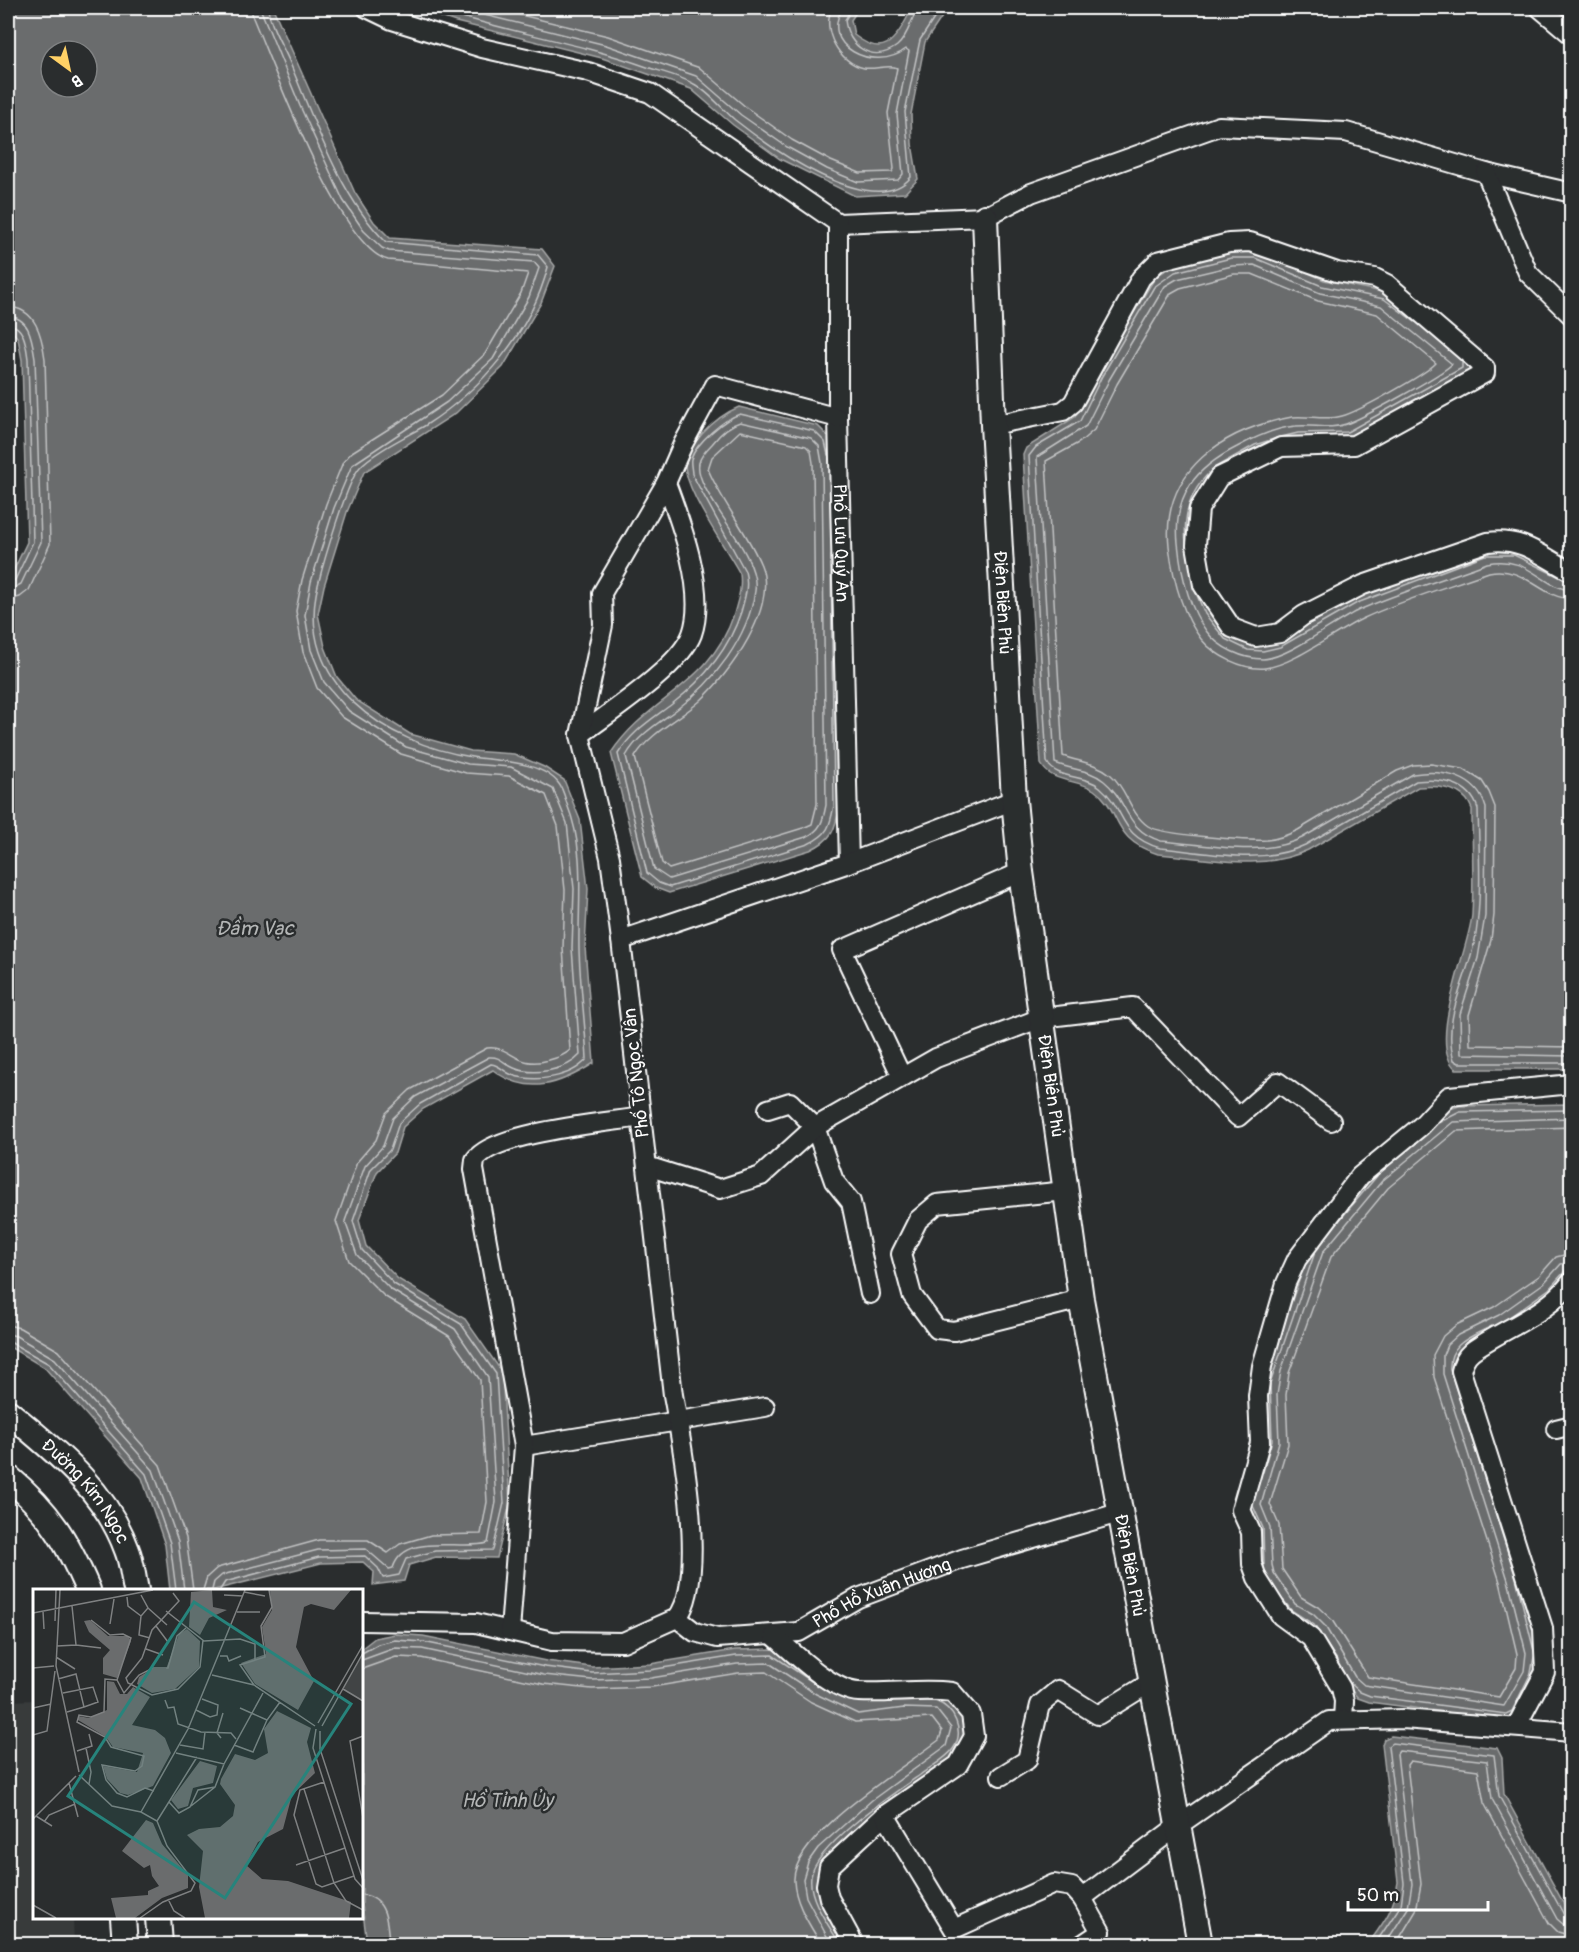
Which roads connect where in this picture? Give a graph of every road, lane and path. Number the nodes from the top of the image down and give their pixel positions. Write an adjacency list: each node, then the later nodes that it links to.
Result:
1 (367, 8): 7 (street)
2 (1540, 8): 3 (street)
3 (1572, 35)
4 (1486, 173): 5 (street); 6 (street); 8 (street)
5 (1572, 193)
6 (985, 217): 7 (street); 10 (street, Điện Biên Phủ)
7 (838, 223): 9 (street, Phố Lưu Quý An)
8 (1572, 316)
9 (838, 418): 11 (street); 15 (street, Phố Lưu Quý An)
10 (993, 425): 12 (street); 14 (street, Điện Biên Phủ)
11 (666, 483): 13 (street); 13 (street)
12 (1572, 572)
13 (580, 735): 17 (street, Phố Tô Ngọc Vân)
14 (1014, 800): 15 (street); 16 (street, Điện Biên Phủ)
15 (849, 863): 17 (street)
16 (1021, 872): 18 (street, Điện Biên Phủ); 19 (street)
17 (621, 940): 22 (street, Phố Tô Ngọc Vân)
18 (1041, 1018): 19 (street); 23 (street); 26 (street, Điện Biên Phủ)
19 (902, 1077): 24 (street)
20 (1572, 1084): 43 (street)
21 (768, 1108): 24 (street)
22 (641, 1117): 25 (street, Phố Tô Ngọc Vân); 33 (street)
23 (1331, 1121)
24 (815, 1127): 25 (street); 28 (street)
25 (646, 1166): 32 (street, Phố Tô Ngọc Vân)
26 (1066, 1191): 29 (street, Điện Biên Phủ); 29 (street)
27 (1572, 1281): 44 (street)
28 (870, 1294)
29 (1081, 1299): 35 (street, Điện Biên Phủ)
30 (765, 1407): 32 (street)
31 (8, 1412): 37 (street, Đường Kim Ngọc)
32 (678, 1422): 33 (street); 38 (street, Phố Tô Ngọc Vân)
33 (524, 1446): 40 (street)
34 (8, 1477): 36 (street)
35 (1122, 1512): 41 (street, Phố Hồ Xuân Hương); 42 (street, Điện Biên Phủ)
36 (88, 1589)
37 (136, 1589)
38 (677, 1618): 40 (street); 41 (street, Phố Hồ Xuân Hương)
39 (363, 1621): 40 (street)
40 (510, 1631)
41 (774, 1636): 47 (street)
42 (1151, 1682): 46 (street); 48 (street, Điện Biên Phủ)
43 (1343, 1720): 44 (street); 48 (street)
44 (1516, 1727): 45 (street)
45 (1572, 1732)
46 (1001, 1776)
47 (885, 1815): 49 (street); 54 (street)
48 (1179, 1825): 49 (street); 56 (street, Điện Biên Phủ)
49 (1082, 1899): 55 (street)
50 (123, 1919): 52 (street)
51 (158, 1919): 53 (street)
52 (125, 1944)
53 (160, 1944)
54 (854, 1944)
55 (1083, 1944)
56 (1200, 1944)

